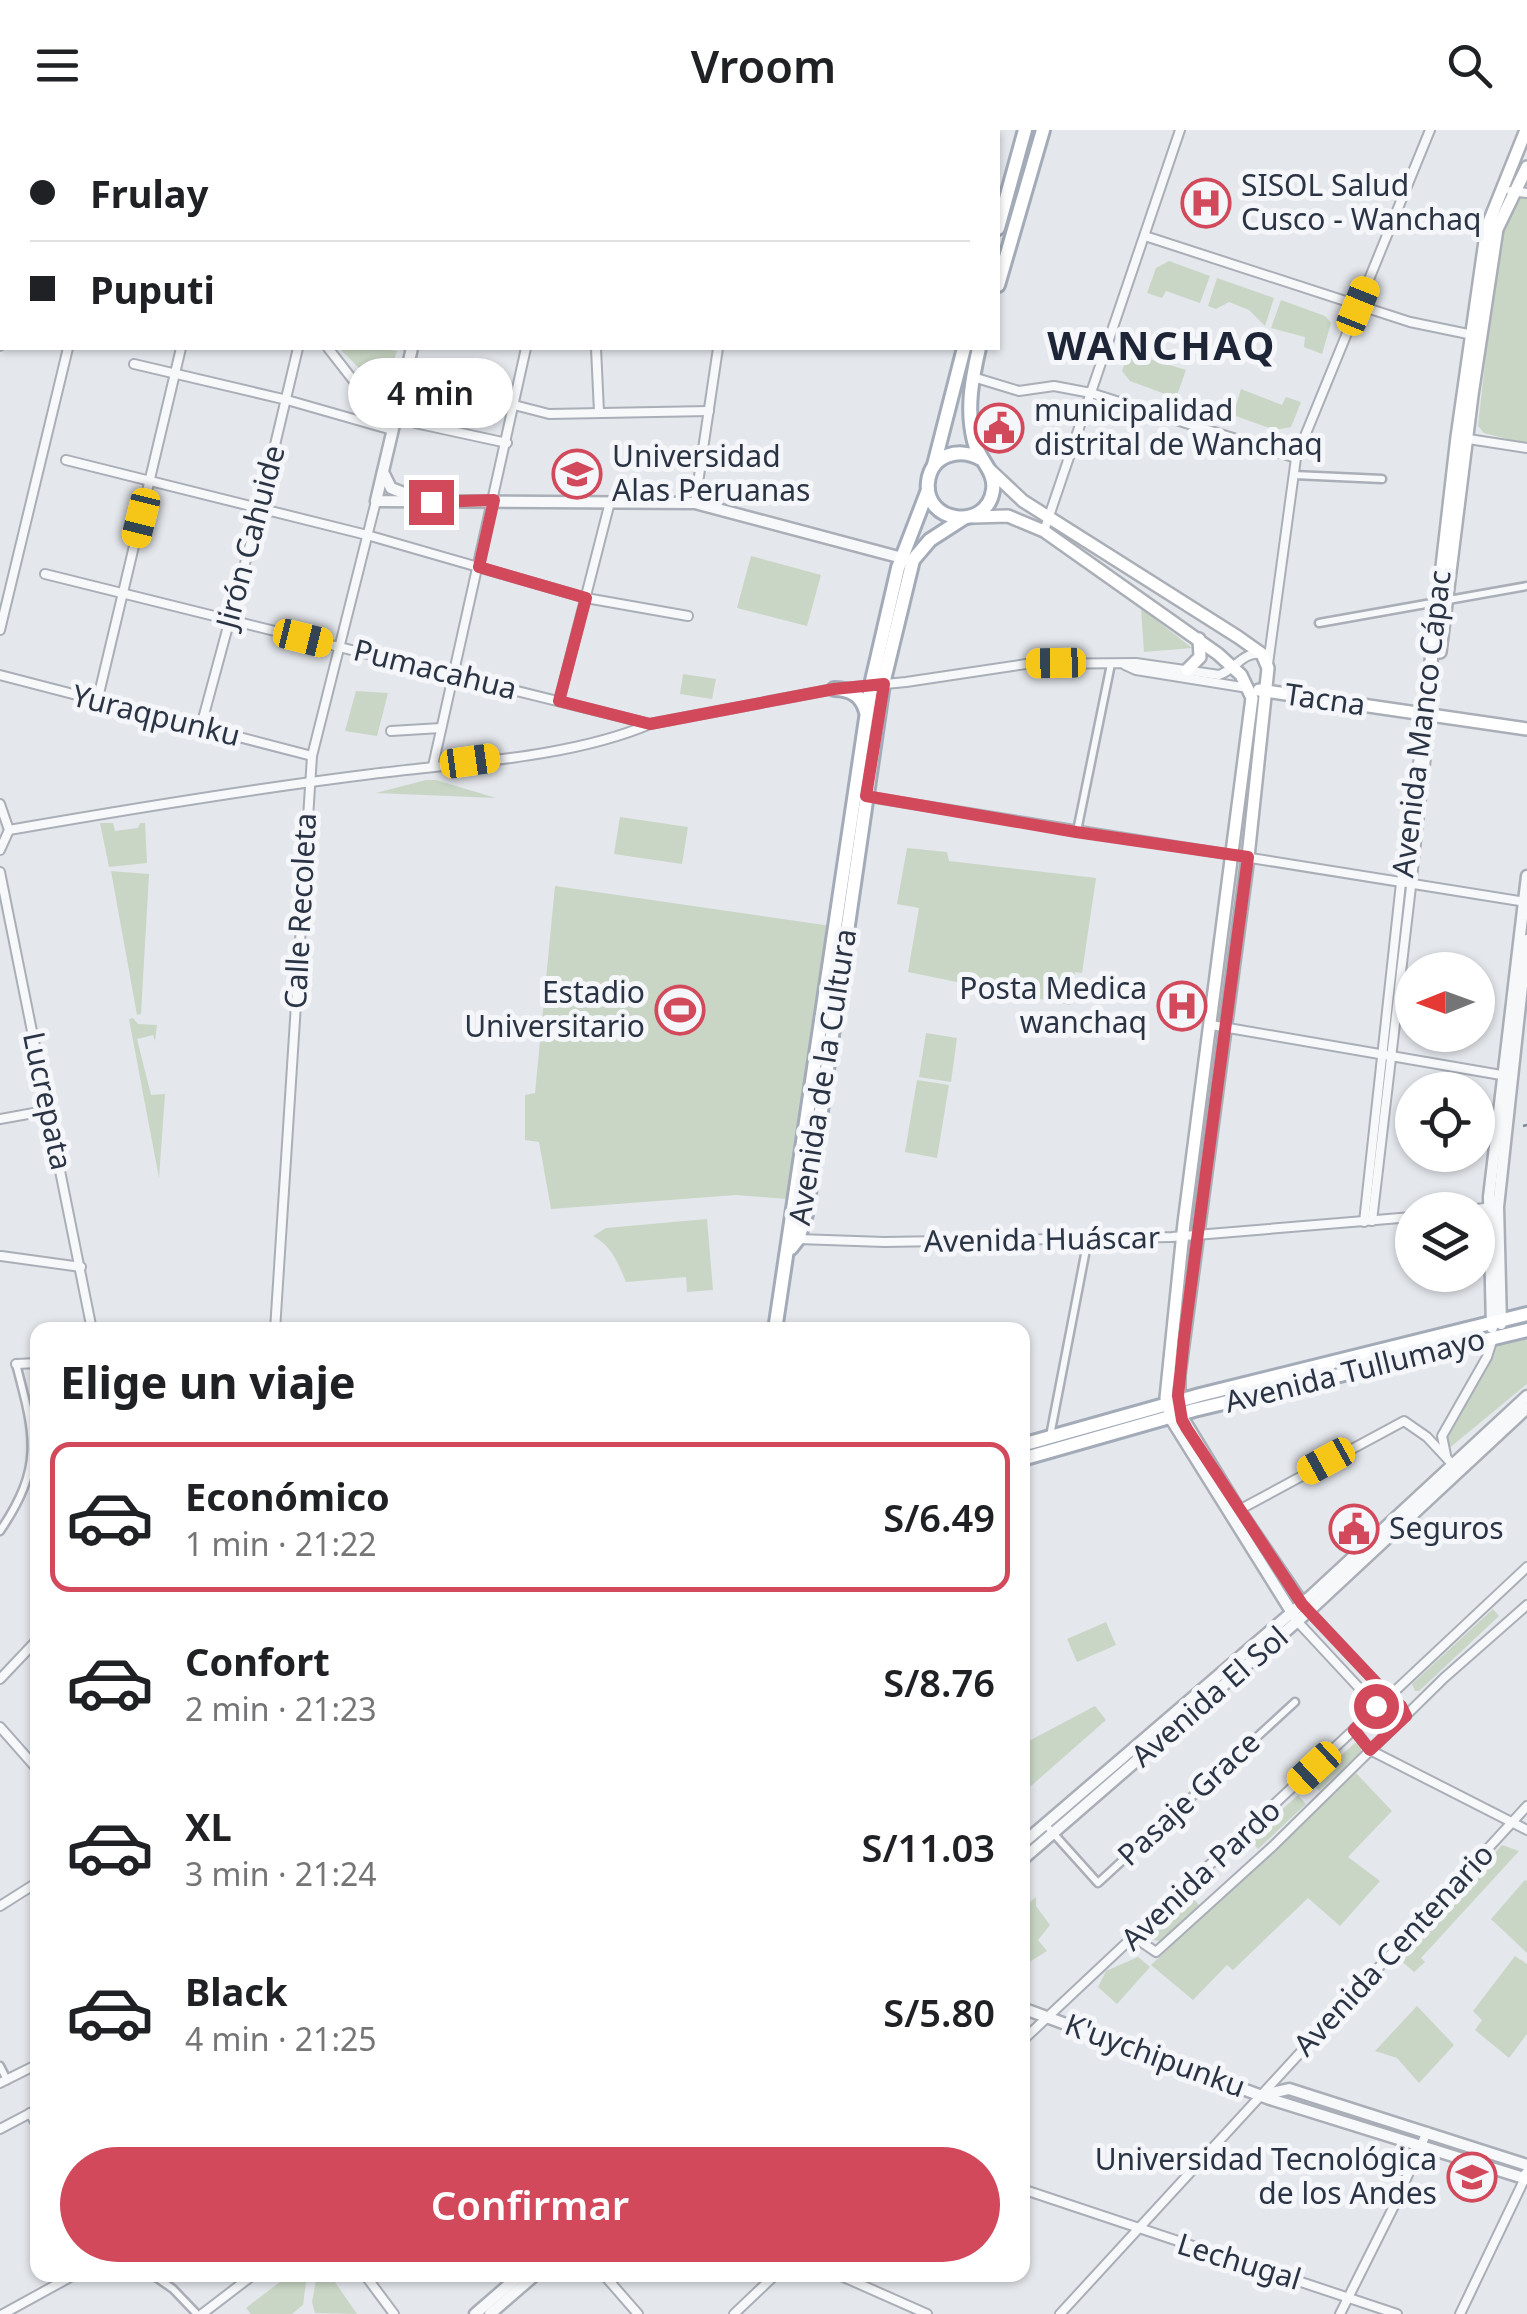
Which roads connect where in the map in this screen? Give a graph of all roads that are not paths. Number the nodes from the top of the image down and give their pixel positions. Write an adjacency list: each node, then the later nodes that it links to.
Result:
1 (1025, 130): 9 (main road)
2 (1043, 130): 12 (main road)
3 (1180, 130): 11 (street)
4 (1430, 130): 13 (street)
5 (1526, 130): 7 (main road)
6 (1527, 167): 8 (main road)
7 (1502, 188): 8 (street); 10 (main road)
8 (1521, 193): 10 (main road)
9 (1000, 221)
10 (1492, 228): 14 (main road, Avenida Manco Cápac)
11 (1144, 236): 13 (street); 28 (street)
12 (1000, 278)
13 (1358, 306): 14 (street); 38 (street)
14 (1477, 336): 35 (main road, Avenida Manco Cápac)
15 (68, 350): 67 (street)
16 (180, 350): 26 (street)
17 (298, 350): 29 (street, Jirón Cahuide)
18 (330, 350): 34 (street)
19 (412, 350): 34 (street)
20 (526, 350): 30 (street)
21 (596, 350): 32 (street)
22 (718, 350): 31 (street)
23 (973, 350): 41 (main road)
24 (974, 350): 27 (main road)
25 (134, 364): 26 (street)
26 (174, 375): 29 (street); 45 (street)
27 (973, 378): 28 (street); 40 (main road)
28 (1091, 394): 38 (street); 53 (street)
29 (287, 400): 34 (street); 52 (street, Jirón Cahuide)
30 (514, 405): 32 (street); 36 (street)
31 (709, 411): 32 (street); 51 (street)
32 (599, 412)
33 (415, 422): 36 (street)
34 (392, 430): 42 (street)
35 (1462, 438): 37 (street); 63 (main road, Avenida Manco Cápac)
36 (506, 443): 48 (street)
37 (1527, 448)
38 (1296, 458): 43 (street)
39 (66, 460): 45 (street)
40 (985, 464): 41 (main road); 53 (main road); 54 (main road)
41 (934, 465): 46 (main road)
42 (383, 472): 47 (street); 50 (street)
43 (1294, 476): 44 (street); 74 (street)
44 (1382, 480)
45 (150, 481): 52 (street); 61 (street)
46 (928, 490): 54 (main road); 57 (main road, Avenida de la Cultura)
47 (376, 500): 50 (street); 56 (street, Calle Recoleta)
48 (494, 500): 49 (street); 50 (street); 58 (street)
49 (611, 501): 51 (street); 62 (street)
50 (431, 502)
51 (695, 504): 57 (street)
52 (260, 508): 56 (street); 65 (street, Jirón Cahuide)
53 (1050, 516): 55 (street); 70 (main road)
54 (967, 518): 55 (main road); 57 (main road)
55 (1044, 531): 68 (main road)
56 (367, 535): 58 (street); 69 (street, Calle Recoleta)
57 (904, 558): 78 (main road, Avenida de la Cultura)
58 (479, 567): 62 (street); 76 (street)
59 (45, 574): 61 (street, Pumacahua)
60 (1527, 586): 63 (street)
61 (122, 593): 65 (street, Pumacahua); 83 (street)
62 (586, 598): 64 (street); 82 (street)
63 (1443, 602): 66 (street); 85 (main road, Avenida Manco Cápac)
64 (688, 616)
65 (230, 620): 69 (street, Pumacahua); 87 (street, Jirón Cahuide)
66 (1319, 623)
67 (0, 630)
68 (1200, 639): 73 (main road); 75 (main road)
69 (339, 646): 76 (street, Pumacahua); 91 (street, Calle Recoleta)
70 (1262, 654): 73 (street, Tacna); 74 (main road)
71 (1111, 664): 72 (street, Tacna); 78 (street, Tacna); 97 (street)
72 (1125, 665): 75 (street, Tacna); 79 (street, Tacna)
73 (1233, 666): 75 (street, Tacna); 79 (main road, Tacna)
74 (1268, 668): 81 (main road)
75 (1188, 670)
76 (454, 675): 82 (street, Pumacahua); 88 (street)
77 (0, 676): 83 (street, Yuraqpunku)
78 (877, 684): 80 (street, Tacna); 84 (main road, Avenida de la Cultura); 94 (main road, Avenida de la Cultura)
79 (1248, 685): 81 (main road, Tacna); 99 (main road)
80 (834, 689): 84 (main road); 86 (street, Tacna)
81 (1266, 692): 85 (main road, Tacna); 100 (main road)
82 (559, 701): 86 (street, Pumacahua)
83 (96, 702): 87 (street, Yuraqpunku)
84 (866, 714): 94 (main road, Avenida de la Cultura)
85 (1428, 715): 89 (main road, Tacna); 103 (street, Avenida Manco Cápac)
86 (650, 724): 92 (street, Tacna)
87 (201, 726): 91 (street, Yuraqpunku)
88 (442, 728): 90 (street); 92 (street)
89 (1527, 728)
90 (391, 731)
91 (312, 756): 93 (street, Calle Recoleta)
92 (433, 766): 93 (street, Tacna)
93 (309, 782): 96 (street, Tacna); 125 (street, Calle Recoleta)
94 (860, 796): 97 (street); 119 (main road, Avenida de la Cultura)
95 (0, 804): 96 (street)
96 (8, 830): 98 (street)
97 (1076, 832): 99 (street)
98 (0, 850)
99 (1234, 854): 100 (street); 108 (main road)
100 (1248, 857): 103 (street); 108 (main road)
101 (0, 872): 105 (street, Lucrepata)
102 (1527, 876): 104 (street)
103 (1406, 884): 104 (street); 109 (street, Avenida Manco Cápac)
104 (1525, 902): 110 (street)
105 (13, 939): 107 (street); 111 (street, Lucrepata)
106 (1527, 940): 110 (street)
107 (0, 942)
108 (1217, 1026): 109 (street); 117 (main road)
109 (1386, 1054): 110 (street); 115 (street, Avenida Manco Cápac)
110 (1506, 1076): 113 (street)
111 (50, 1110): 112 (street); 121 (street, Lucrepata)
112 (0, 1119)
113 (1494, 1192)
114 (1395, 1218): 115 (street, Avenida Huáscar)
115 (1368, 1222): 117 (street, Avenida Huáscar)
116 (1495, 1228): 127 (street)
117 (1190, 1236): 118 (street, Avenida Huáscar); 133 (main road)
118 (1088, 1239): 119 (street, Avenida Huáscar); 137 (street)
119 (792, 1242): 126 (main road, Avenida de la Cultura)
120 (0, 1256): 121 (street)
121 (81, 1266): 124 (street, Lucrepata)
122 (1494, 1292): 127 (street)
123 (1527, 1314): 127 (main road, Avenida Tullumayo)
124 (91, 1322)
125 (275, 1322)
126 (777, 1322)
127 (1495, 1328): 128 (main road, Avenida Tullumayo); 133 (main road, Avenida Tullumayo); 135 (street)
128 (1527, 1330)
129 (30, 1363): 130 (street)
130 (16, 1364): 134 (street)
131 (1527, 1396): 140 (street, Avenida El Sol)
132 (1527, 1408): 140 (street, Avenida El Sol)
133 (1175, 1410): 137 (main road, Avenida Tullumayo); 139 (main road, Avenida Tullumayo); 142 (street); 147 (street)
134 (30, 1430)
135 (1442, 1436): 136 (street); 140 (street)
136 (1426, 1437): 140 (street); 142 (street)
137 (1050, 1438): 138 (main road, Avenida Tullumayo)
138 (1030, 1443)
139 (1030, 1456)
140 (1453, 1464): 146 (street, Avenida El Sol)
141 (30, 1471): 143 (street)
142 (1238, 1510): 146 (street)
143 (0, 1531)
144 (1527, 1567): 150 (street, Avenida Pardo)
145 (1527, 1605): 153 (street)
146 (1306, 1607): 147 (street, Avenida El Sol); 150 (street)
147 (1294, 1617): 152 (street); 160 (street, Avenida El Sol)
148 (30, 1647): 149 (street)
149 (0, 1679)
150 (1388, 1694): 152 (street, Avenida Pardo); 153 (street)
151 (1294, 1702): 160 (street, Pasaje Grace)
152 (1376, 1706): 155 (street, Avenida Pardo)
153 (1406, 1716): 156 (street)
154 (0, 1727): 157 (street)
155 (1354, 1730): 156 (street); 166 (street, Avenida Pardo)
156 (1370, 1750): 159 (street); 166 (street)
157 (30, 1754)
158 (1527, 1806): 159 (street, Avenida Centenario)
159 (1512, 1823): 161 (street); 173 (street, Avenida Centenario)
160 (1049, 1829): 162 (street, Avenida El Sol); 163 (street, Avenida El Sol)
161 (1527, 1830)
162 (1030, 1840)
163 (1030, 1851)
164 (30, 1887): 165 (street)
165 (0, 1906)
166 (1134, 1937): 168 (street, Avenida Pardo)
167 (1030, 2011): 168 (street, K'uychipunku)
168 (1047, 2017): 169 (street, Avenida Pardo); 173 (street, K'uychipunku)
169 (1030, 2033)
170 (0, 2066): 172 (street)
171 (30, 2068): 172 (street)
172 (4, 2081)
173 (1262, 2095): 176 (street); 177 (street, K'uychipunku); 180 (street, Avenida Centenario)
174 (30, 2113): 175 (street)
175 (0, 2129)
176 (1428, 2132): 177 (street); 178 (street)
177 (1423, 2145): 178 (street, K'uychipunku); 190 (street)
178 (1527, 2177): 202 (street)
179 (1030, 2193): 180 (street, Lechugal)
180 (1138, 2230): 190 (street, Lechugal); 199 (street, Avenida Centenario)
181 (61, 2282): 191 (street)
182 (163, 2282): 192 (street)
183 (243, 2282): 192 (street)
184 (370, 2282): 193 (street)
185 (512, 2282): 194 (street)
186 (527, 2282): 195 (street)
187 (610, 2282): 196 (street)
188 (768, 2282): 197 (street)
189 (855, 2282): 198 (street)
190 (1349, 2296): 200 (street); 201 (street, Lechugal)
191 (3, 2314)
192 (199, 2314)
193 (394, 2314)
194 (475, 2314)
195 (490, 2314)
196 (638, 2314)
197 (734, 2314)
198 (927, 2314)
199 (1060, 2314)
200 (1340, 2314)
201 (1397, 2314)
202 (1460, 2314)

